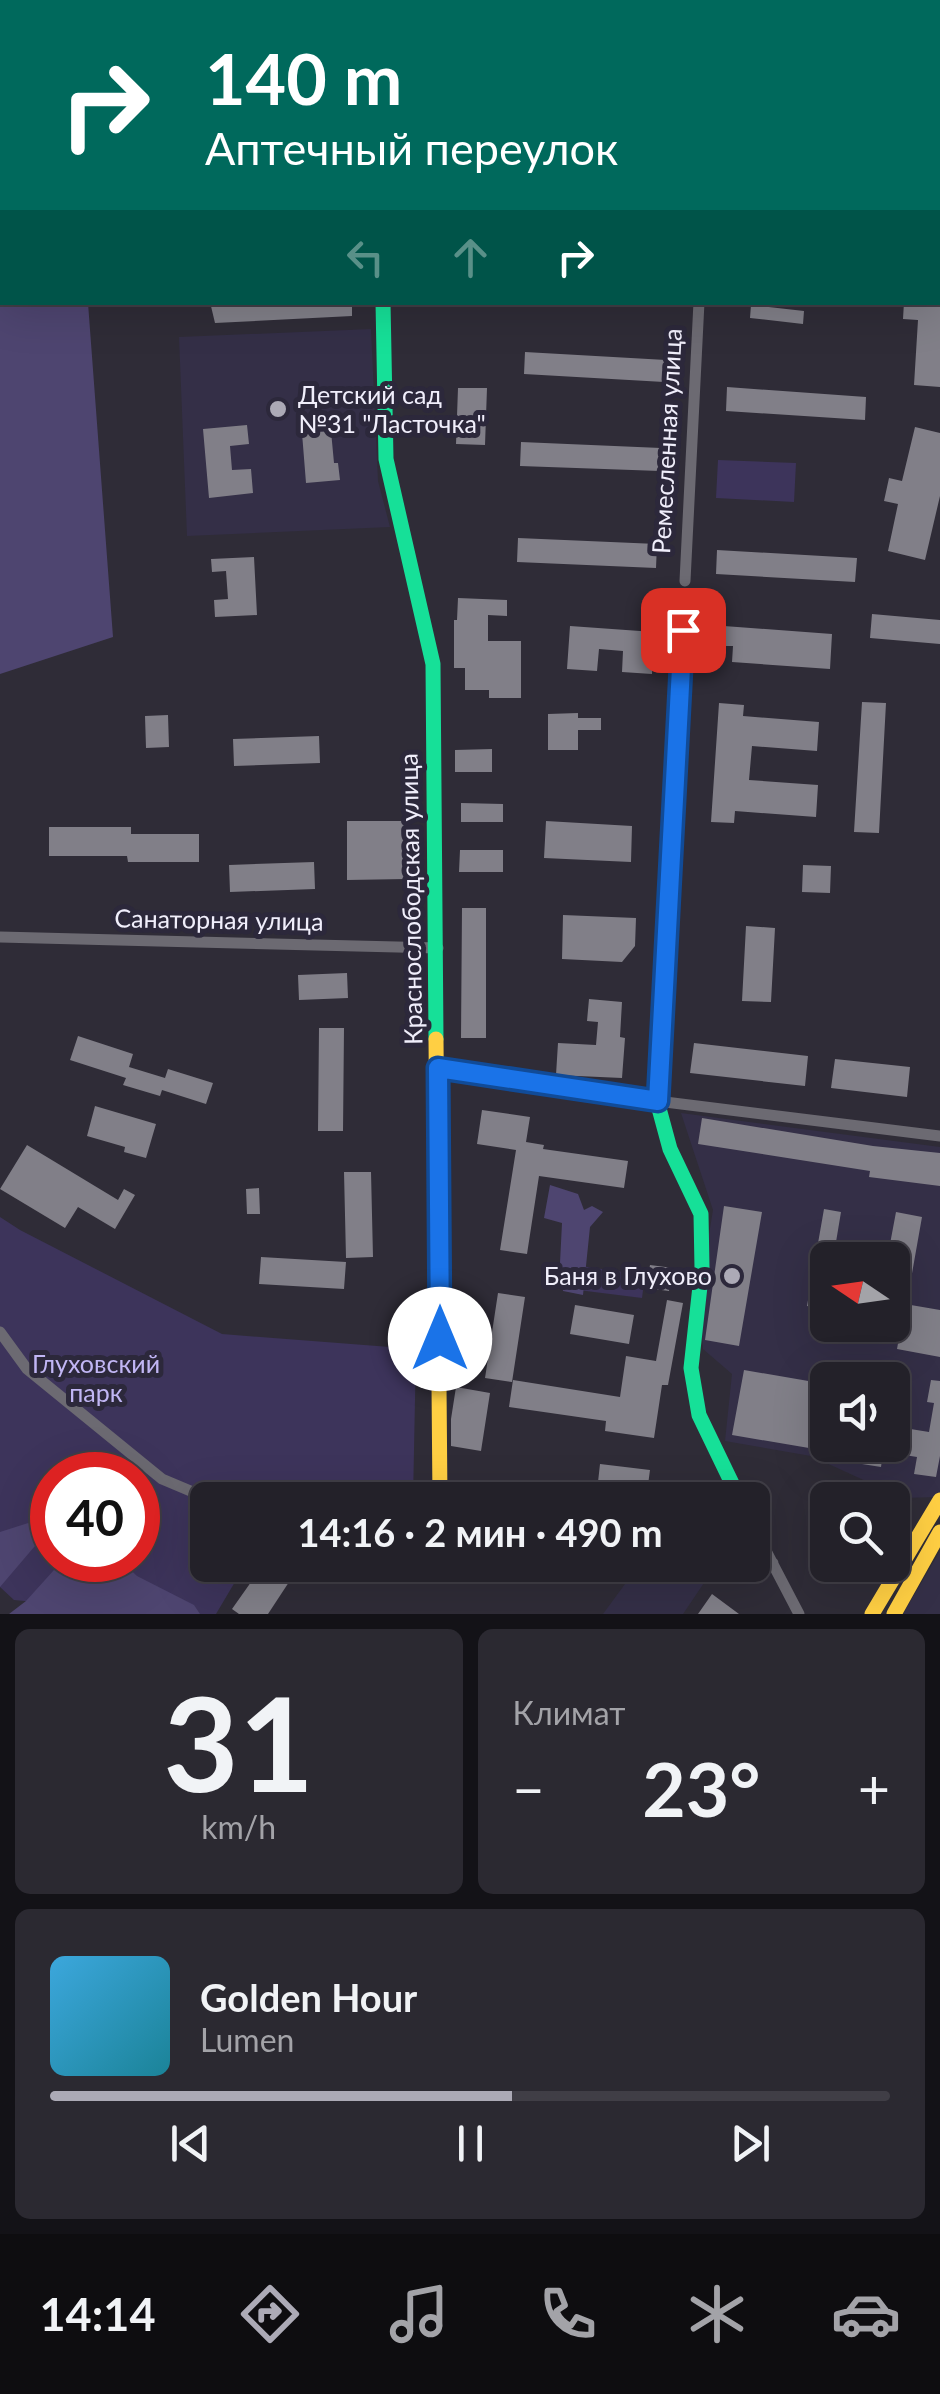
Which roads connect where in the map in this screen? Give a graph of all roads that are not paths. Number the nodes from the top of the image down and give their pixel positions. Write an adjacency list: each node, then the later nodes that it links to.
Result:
1 (384, 305): 6 (street, Краснослободская улица)
2 (700, 305): 3 (street, Ремесленная улица)
3 (685, 581)
4 (683, 630): 8 (street)
5 (0, 938): 6 (street, Санаторная улица)
6 (438, 948): 7 (street, Краснослободская улица)
7 (438, 1068): 8 (street); 11 (street, Краснослободская улица)
8 (658, 1101): 9 (street); 12 (street)
9 (940, 1136)
10 (0, 1332): 13 (street)
11 (440, 1482)
12 (731, 1482)
13 (190, 1492)
14 (940, 1500): 20 (street)
15 (940, 1532): 21 (street)
16 (770, 1556): 18 (street)
17 (770, 1563): 18 (street)
18 (774, 1563): 19 (street)
19 (799, 1614)
20 (872, 1614)
21 (894, 1614)

